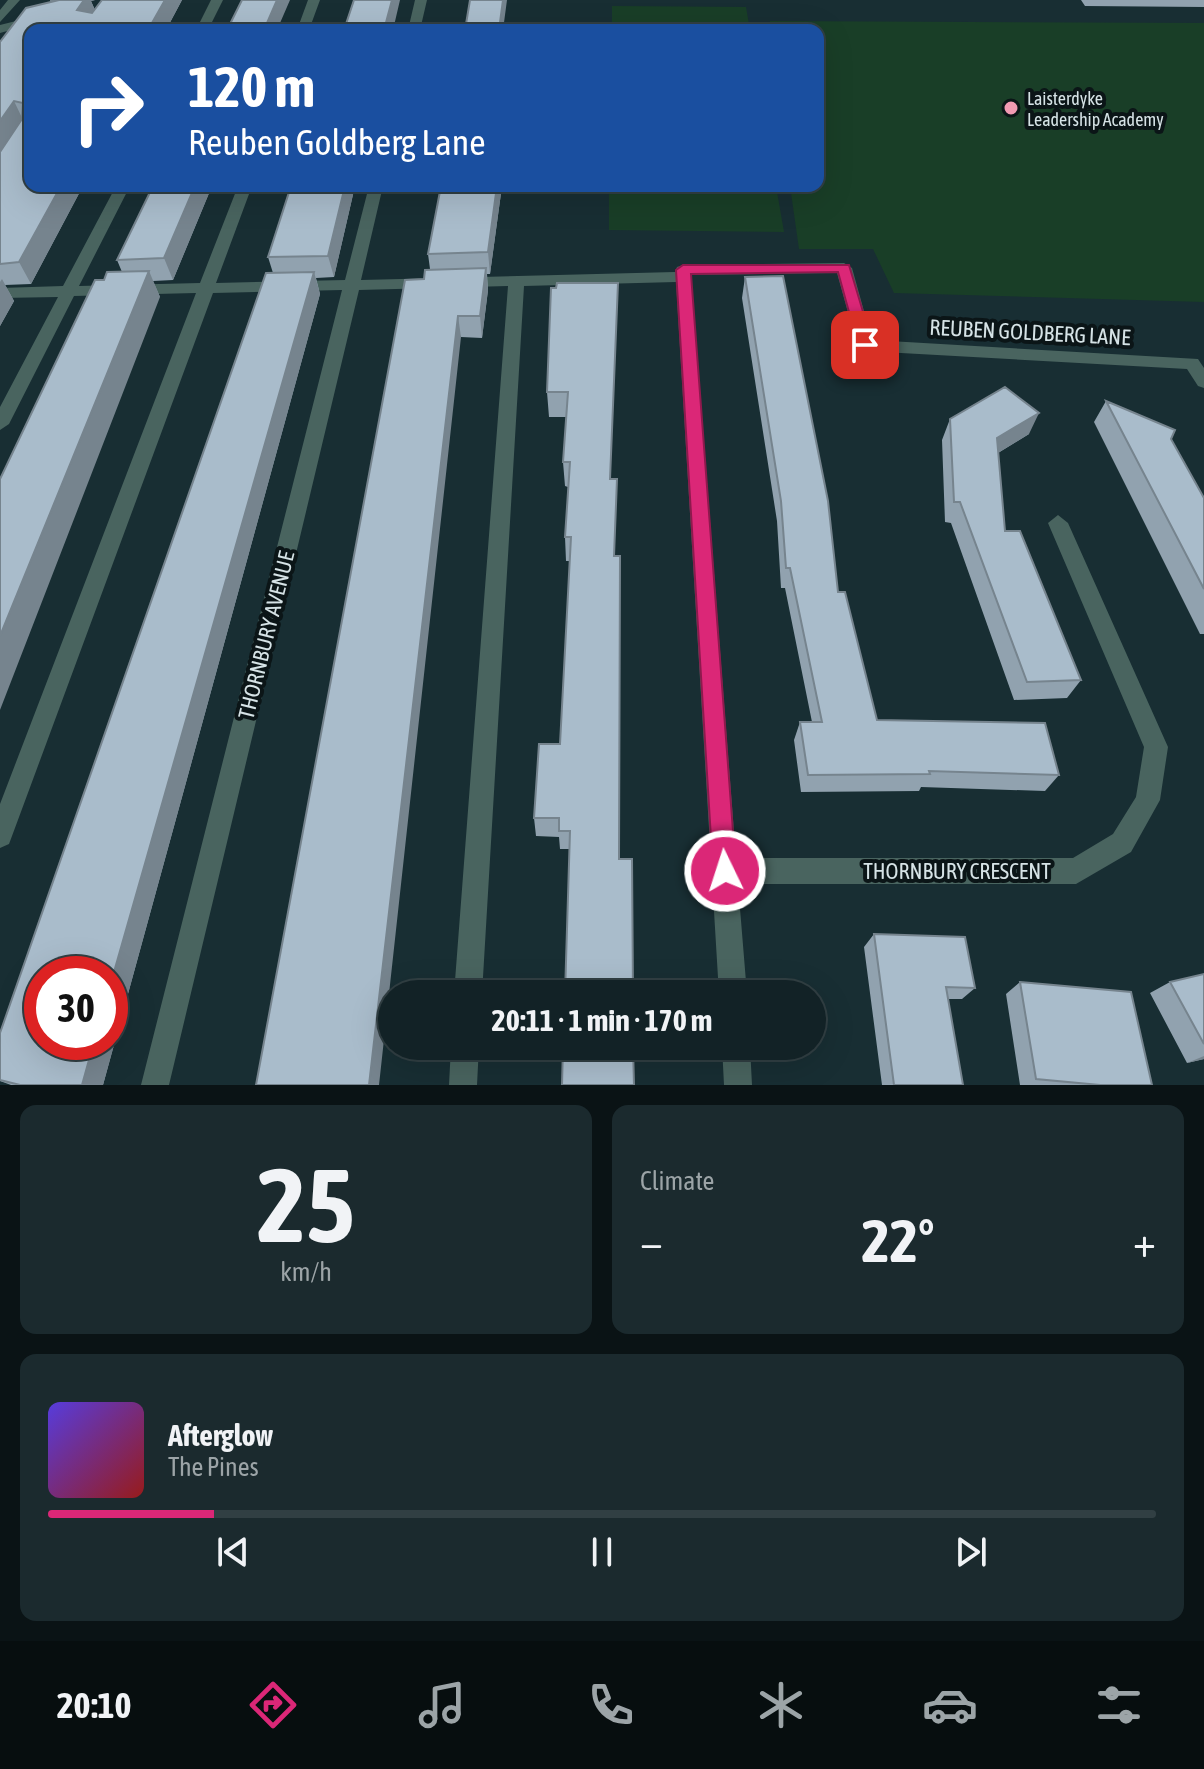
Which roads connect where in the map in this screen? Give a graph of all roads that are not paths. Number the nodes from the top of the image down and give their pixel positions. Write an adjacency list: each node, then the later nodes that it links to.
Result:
1 (14, 0): 6 (street)
2 (217, 0): 7 (street)
3 (314, 0): 8 (street)
4 (421, 0): 9 (street)
5 (56, 16): 10 (street)
6 (0, 18)
7 (205, 24)
8 (305, 24)
9 (415, 24)
10 (0, 29)
11 (120, 192): 18 (street)
12 (243, 192): 17 (street)
13 (375, 192): 16 (street, THORNBURY AVENUE)
14 (683, 273): 15 (street); 20 (street, REUBEN GOLDBERG LANE); 24 (street)
15 (516, 280): 16 (street); 25 (street)
16 (352, 285): 17 (street); 29 (street, THORNBURY AVENUE)
17 (207, 288): 18 (street); 23 (street)
18 (70, 292): 19 (street); 21 (street)
19 (0, 293)
20 (1204, 382)
21 (0, 424)
22 (1058, 523): 24 (street, THORNBURY CRESCENT)
23 (0, 836)
24 (725, 871): 26 (street)
25 (469, 980)
26 (732, 980)
27 (464, 1060): 30 (street)
28 (737, 1060): 31 (street)
29 (155, 1085)
30 (463, 1085)
31 (738, 1085)

